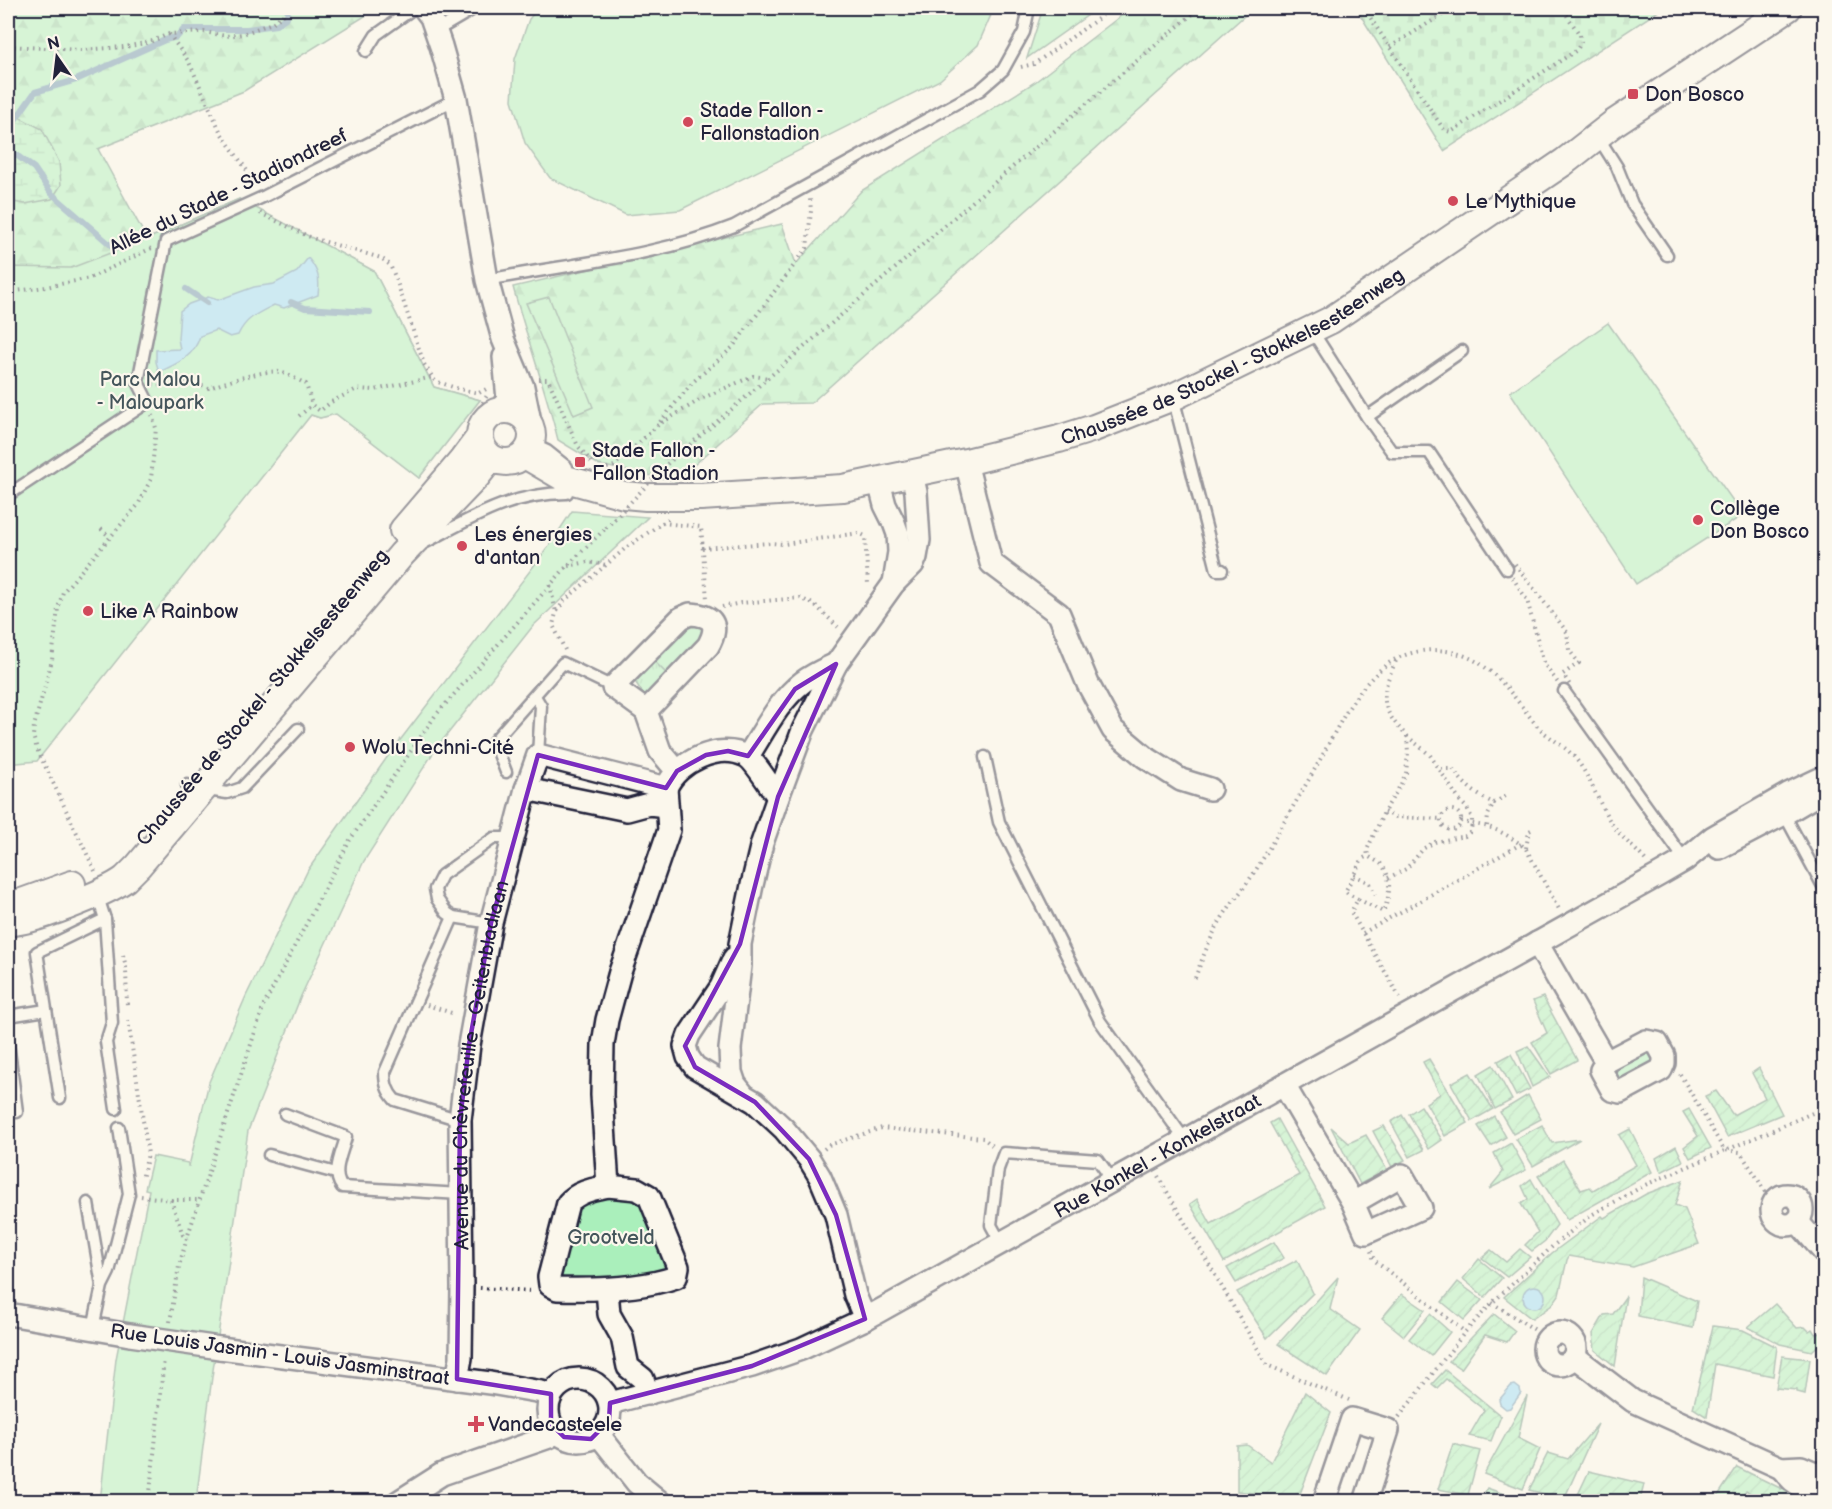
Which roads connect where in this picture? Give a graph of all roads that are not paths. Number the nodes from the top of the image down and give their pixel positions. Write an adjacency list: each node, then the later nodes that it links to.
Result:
1 (414, 8): 7 (lane)
2 (424, 8): 6 (street)
3 (475, 8): 6 (lane)
4 (1029, 8): 11 (lane)
5 (1788, 8): 9 (street, Chaussée de Stockel - Stokkelsesteenweg)
6 (436, 31): 8 (street)
7 (366, 51)
8 (456, 99): 11 (street); 25 (lane, Allée du Stade - Stadiondreef)
9 (1598, 137): 10 (lane); 12 (street, Chaussée de Stockel - Stokkelsesteenweg)
10 (1666, 255)
11 (487, 280): 13 (street)
12 (1311, 329): 15 (street, Chaussée de Stockel - Stokkelsesteenweg); 17 (lane)
13 (502, 339): 16 (street); 18 (street)
14 (1462, 351): 17 (lane)
15 (1173, 397): 20 (street, Chaussée de Stockel - Stokkelsesteenweg); 28 (lane)
16 (509, 410): 18 (street, Chaussée de Stockel - Stokkelsesteenweg); 19 (street, Chaussée de Stockel - Stokkelsesteenweg)
17 (1367, 417): 27 (lane)
18 (526, 446): 19 (street, Chaussée de Stockel - Stokkelsesteenweg); 23 (street, Chaussée de Stockel - Stokkelsesteenweg); 24 (street, Chaussée de Stockel - Stokkelsesteenweg)
19 (485, 448): 26 (street, Chaussée de Stockel - Stokkelsesteenweg); 41 (street, Chaussée de Stockel - Stokkelsesteenweg)
20 (966, 462): 21 (street, Chaussée de Stockel - Stokkelsesteenweg); 44 (street)
21 (912, 474): 22 (street, Chaussée de Stockel - Stokkelsesteenweg); 29 (street)
22 (879, 482): 23 (street, Chaussée de Stockel - Stokkelsesteenweg); 29 (street)
23 (600, 489): 24 (street, Chaussée de Stockel - Stokkelsesteenweg)
24 (567, 493): 26 (lane, Chaussée de Stockel - Stokkelsesteenweg)
25 (8, 495)
26 (402, 554): 41 (street, Chaussée de Stockel - Stokkelsesteenweg)
27 (1507, 569)
28 (1222, 570)
29 (894, 583): 30 (street)
30 (836, 664): 37 (street); 46 (street)
31 (613, 687): 33 (lane); 34 (street); 34 (street)
32 (1564, 691): 49 (lane)
33 (535, 696): 36 (lane); 39 (lane)
34 (646, 711): 42 (street)
35 (298, 729): 41 (lane)
36 (538, 755): 42 (street); 43 (street, Avenue du Chèvrefeuille - Geitenbladlaan)
37 (748, 756): 42 (street); 46 (street)
38 (985, 757): 71 (lane)
39 (506, 772)
40 (1824, 777): 47 (street, Rue Konkel - Konkelstraat)
41 (194, 787): 51 (street, Chaussée de Stockel - Stokkelsesteenweg); 52 (street, Chaussée de Stockel - Stokkelsesteenweg)
42 (669, 788): 43 (street); 75 (street)
43 (526, 789): 48 (street, Avenue du Chèvrefeuille - Geitenbladlaan)
44 (1210, 789)
45 (1824, 790): 47 (street, Rue Konkel - Konkelstraat)
46 (777, 797): 58 (street)
47 (1781, 807): 49 (street, Rue Konkel - Konkelstraat); 50 (lane)
48 (513, 838): 53 (lane); 56 (street, Avenue du Chèvrefeuille - Geitenbladlaan)
49 (1685, 860): 57 (street, Rue Konkel - Konkelstraat)
50 (1824, 888)
51 (97, 894): 54 (lane); 55 (street, Chaussée de Stockel - Stokkelsesteenweg)
52 (8, 904)
53 (453, 917): 56 (lane); 69 (lane)
54 (105, 920): 59 (lane); 66 (lane)
55 (8, 922)
56 (491, 924): 69 (street, Avenue du Chèvrefeuille - Geitenbladlaan)
57 (1537, 943): 62 (street); 63 (street, Rue Konkel - Konkelstraat)
58 (740, 944): 64 (street); 64 (street)
59 (46, 1010): 60 (lane); 65 (lane)
60 (8, 1016)
61 (8, 1043): 67 (lane)
62 (1606, 1062): 62 (street)
63 (1284, 1085): 71 (street, Rue Konkel - Konkelstraat); 78 (street)
64 (742, 1093): 85 (street)
65 (60, 1098)
66 (116, 1108)
67 (17, 1112)
68 (285, 1114): 73 (lane)
69 (459, 1120): 76 (street, Avenue du Chèvrefeuille - Geitenbladlaan)
70 (118, 1128): 82 (lane)
71 (1185, 1140): 74 (street, Rue Konkel - Konkelstraat)
72 (269, 1155): 73 (lane)
73 (336, 1173): 76 (lane)
74 (1113, 1180): 80 (street, Rue Konkel - Konkelstraat); 80 (lane)
75 (608, 1186): 83 (street); 83 (street)
76 (460, 1194): 88 (street, Avenue du Chèvrefeuille - Geitenbladlaan)
77 (88, 1203): 82 (lane)
78 (1353, 1203): 78 (street)
79 (1773, 1206): 81 (street)
80 (1001, 1243): 85 (street, Rue Konkel - Konkelstraat)
81 (1824, 1252)
82 (102, 1286): 86 (lane)
83 (607, 1288): 89 (street)
84 (8, 1314): 86 (street, Rue Louis Jasmin - Louis Jasminstraat)
85 (865, 1319): 89 (street, Rue Konkel - Konkelstraat)
86 (93, 1328): 88 (street, Rue Louis Jasmin - Louis Jasminstraat, bridge)
87 (1548, 1338): 94 (street)
88 (457, 1379): 90 (street, Rue Louis Jasmin - Louis Jasminstraat)
89 (648, 1394): 91 (street, Rue Konkel - Konkelstraat)
90 (550, 1398): 91 (street); 92 (street)
91 (610, 1403): 93 (street)
92 (556, 1431): 93 (street); 96 (street)
93 (599, 1435): 97 (street)
94 (1781, 1468): 95 (street); 100 (street)
95 (1824, 1477)
96 (398, 1502)
97 (660, 1502)
98 (1324, 1502): 99 (street)
99 (1365, 1502)
100 (1824, 1502)

